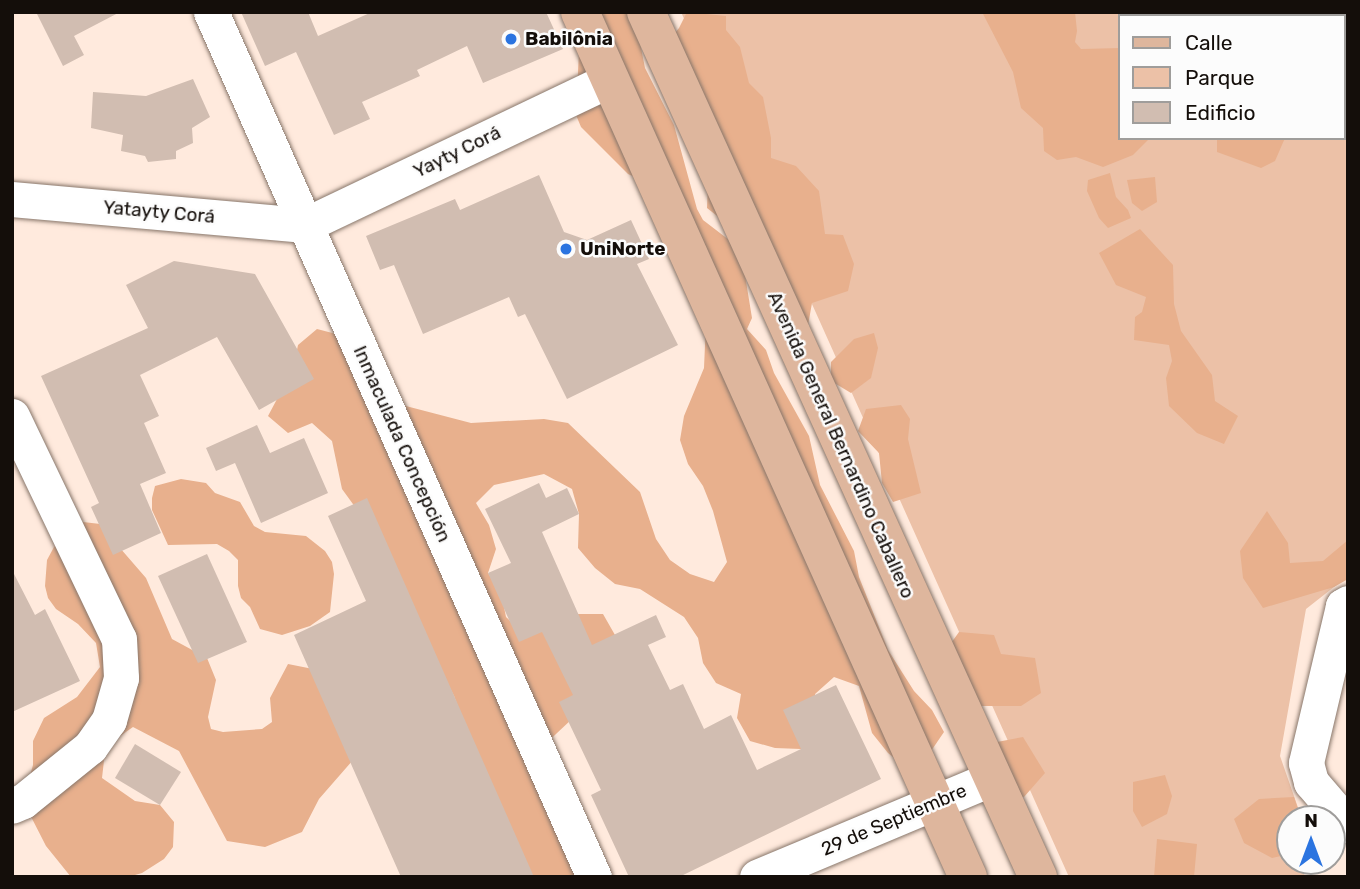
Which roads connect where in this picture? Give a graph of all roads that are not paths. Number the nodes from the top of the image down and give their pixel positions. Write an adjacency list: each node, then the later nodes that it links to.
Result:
1 (211, 12): 6 (street, Inmaculada Concepción)
2 (580, 12): 4 (main road)
3 (646, 12): 9 (main road, Avenida General Bernardino Caballero)
4 (609, 80): 6 (street, Yayty Corá); 10 (main road)
5 (12, 199): 6 (street, Yatayty Corá)
6 (305, 225): 13 (street, Inmaculada Concepción)
7 (12, 415): 11 (street)
8 (1348, 603): 12 (street)
9 (993, 778): 10 (street, 29 de Septiembre); 16 (main road, Avenida General Bernardino Caballero)
10 (934, 804): 14 (street, 29 de Septiembre); 15 (main road)
11 (12, 806)
12 (1348, 825)
13 (594, 877)
14 (757, 877)
15 (968, 877)
16 (1038, 877)

